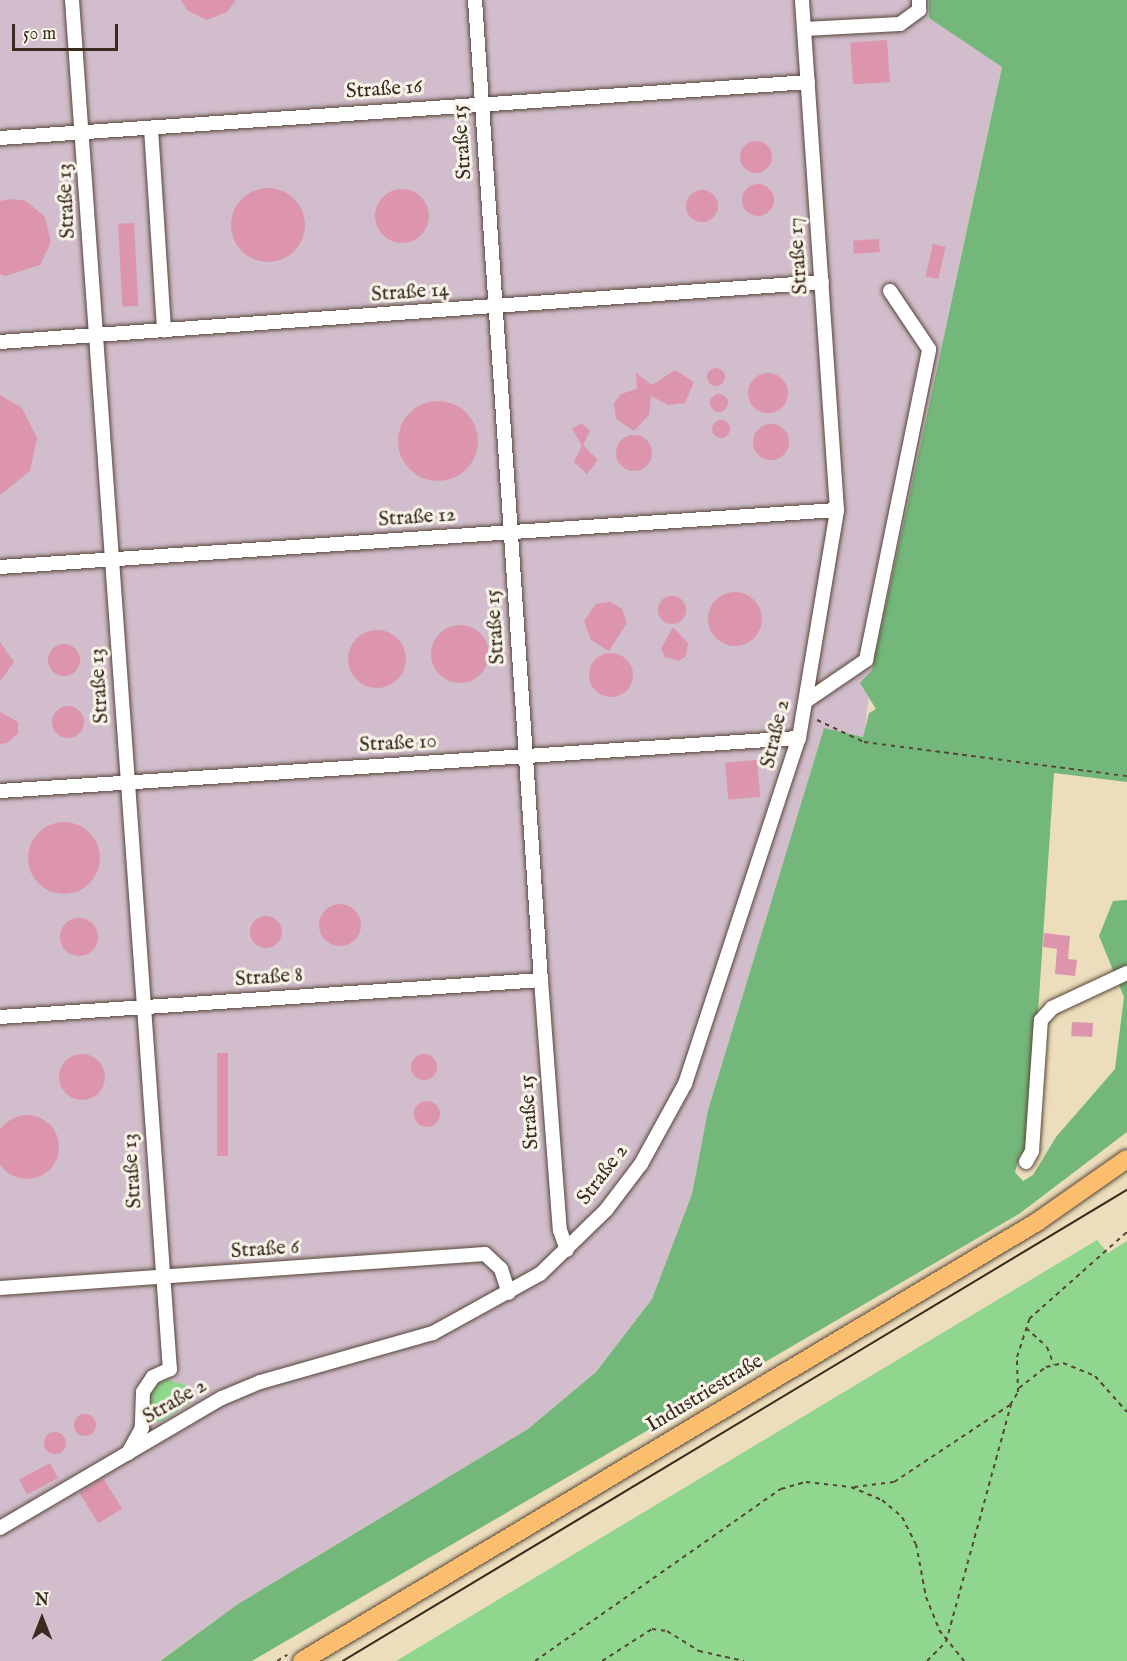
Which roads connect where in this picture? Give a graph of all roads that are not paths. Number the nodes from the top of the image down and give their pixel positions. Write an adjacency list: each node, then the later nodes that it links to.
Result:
1 (72, 0): 9 (street, Straße 13)
2 (475, 0): 7 (street, Straße 15)
3 (802, 0): 5 (street, Straße 17)
4 (918, 0): 5 (street)
5 (804, 29): 6 (street, Straße 17)
6 (808, 82): 7 (street, Straße 16); 11 (street, Straße 17)
7 (481, 104): 8 (street, Straße 16); 13 (street, Straße 15)
8 (152, 128): 9 (street, Straße 16); 14 (street)
9 (84, 132): 10 (street, Straße 16); 15 (street, Straße 13)
10 (0, 138)
11 (822, 282): 13 (street, Straße 14); 17 (street, Straße 17)
12 (890, 291): 21 (street)
13 (496, 308): 14 (street, Straße 14); 18 (street, Straße 15)
14 (164, 331): 15 (street, Straße 14)
15 (96, 336): 16 (street, Straße 14); 19 (street, Straße 13)
16 (0, 342)
17 (837, 510): 18 (street, Straße 12); 21 (street, Straße 2)
18 (510, 532): 19 (street, Straße 12); 23 (street, Straße 15)
19 (112, 560): 20 (street, Straße 12); 24 (street, Straße 13)
20 (0, 567)
21 (806, 701): 22 (street, Straße 2)
22 (799, 738): 23 (street, Straße 10); 32 (street, Straße 2)
23 (526, 758): 24 (street, Straße 10); 27 (street, Straße 15)
24 (127, 781): 25 (street, Straße 10); 28 (street, Straße 13)
25 (0, 791)
26 (1127, 973): 31 (street)
27 (541, 980): 28 (street, Straße 8); 32 (street, Straße 15)
28 (142, 1008): 29 (street, Straße 8); 33 (street, Straße 13)
29 (0, 1017)
30 (1127, 1159): 38 (main road, Industriestraße)
31 (1026, 1162)
32 (567, 1250): 35 (street, Straße 2)
33 (162, 1278): 34 (street, Straße 6); 35 (street, Straße 6); 36 (street, Straße 13)
34 (0, 1288)
35 (509, 1293): 36 (street, Straße 2)
36 (128, 1454): 37 (street, Straße 2)
37 (0, 1528)
38 (302, 1661)

